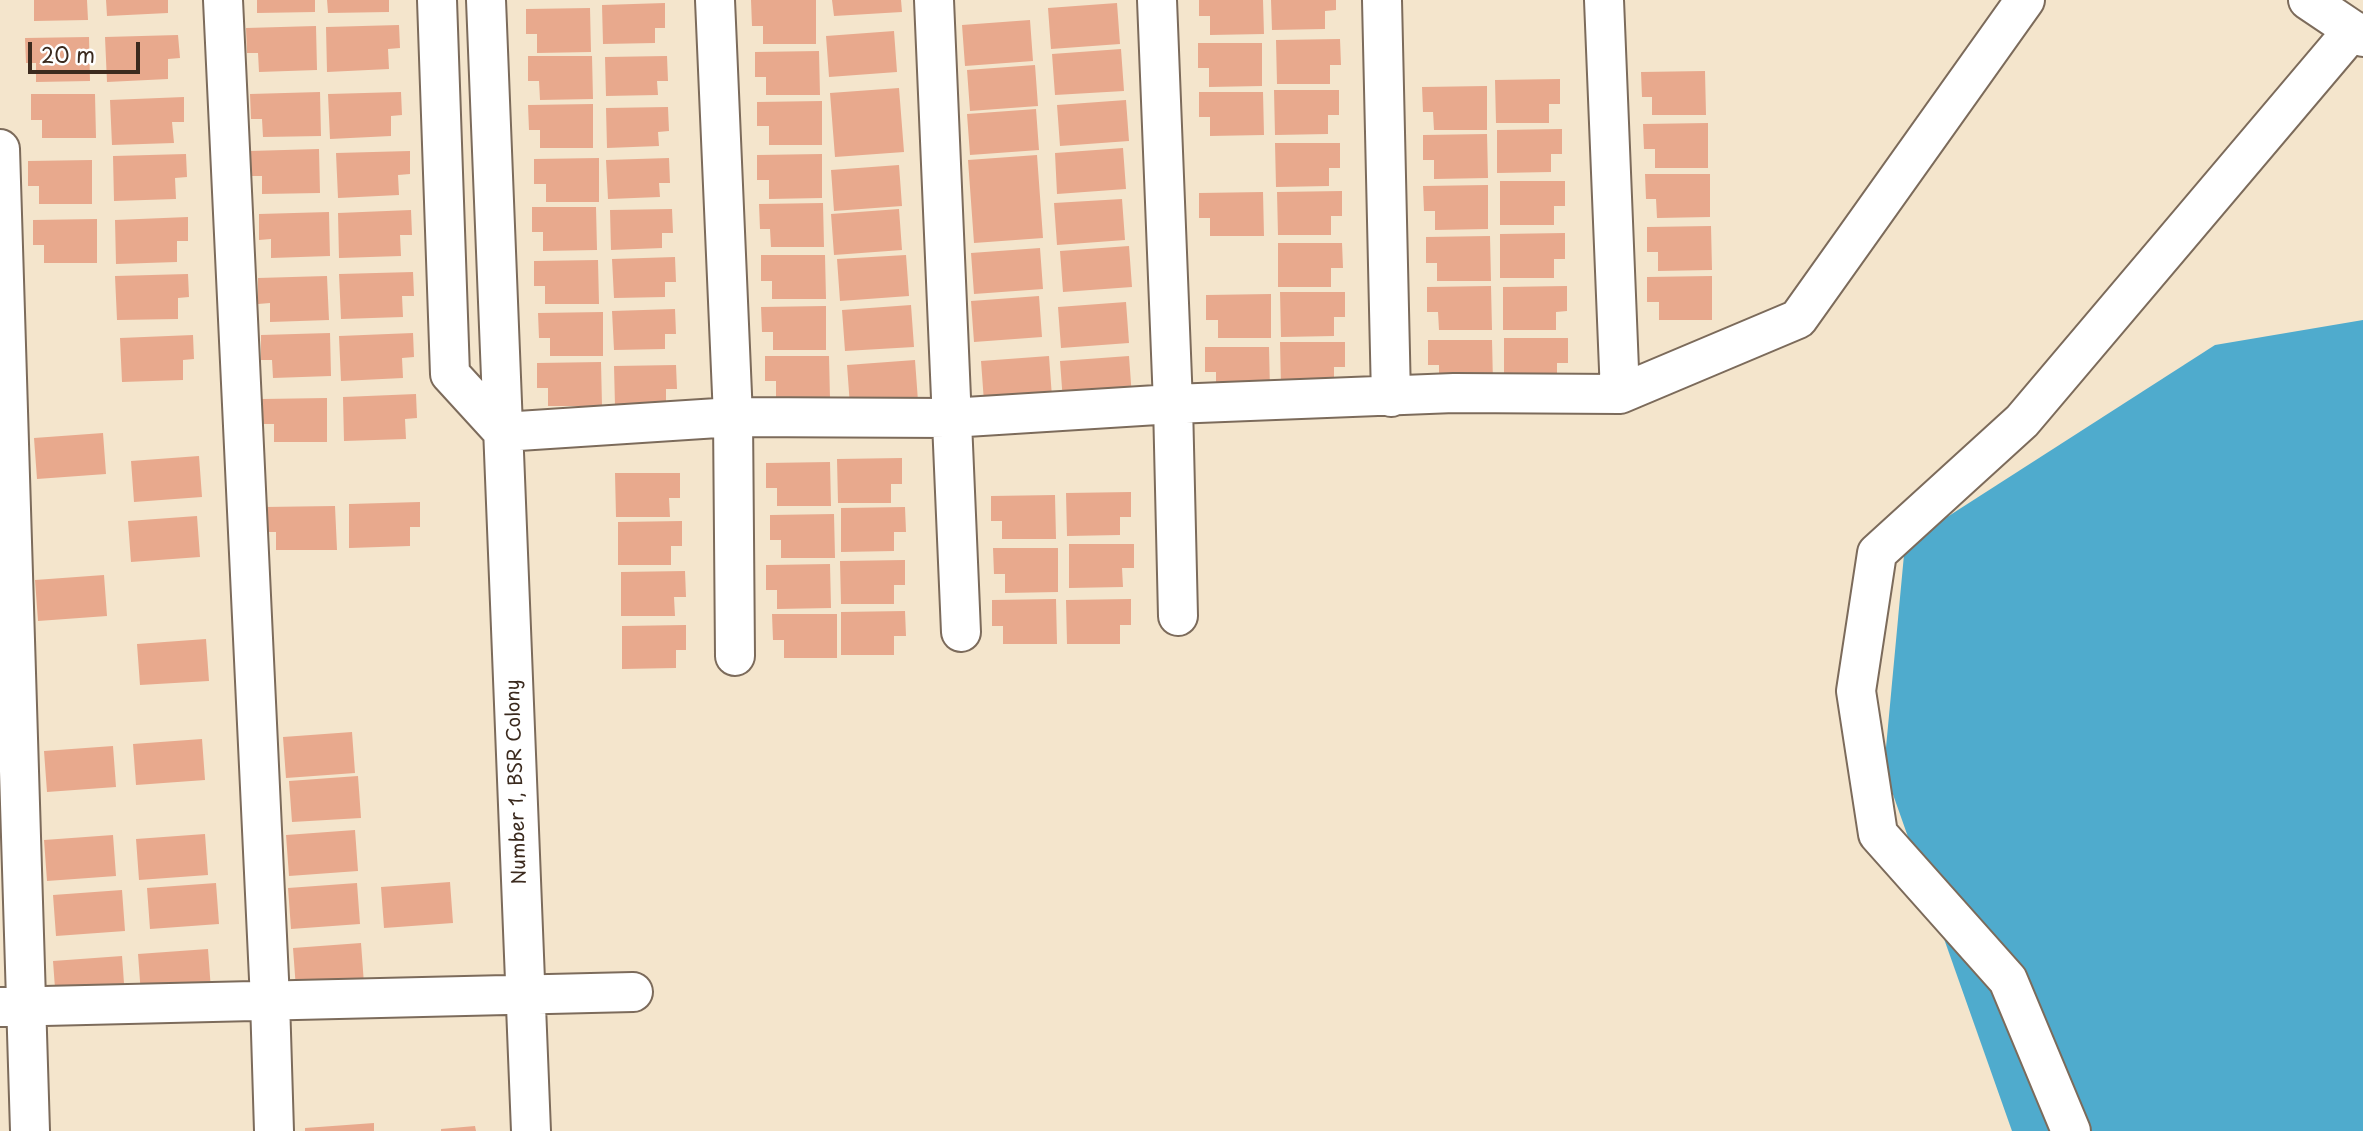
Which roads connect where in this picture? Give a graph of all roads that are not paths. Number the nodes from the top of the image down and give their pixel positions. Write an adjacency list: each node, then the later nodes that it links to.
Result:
1 (223, 0): 24 (street)
2 (437, 0): 18 (street)
3 (486, 0): 18 (street, Number 1, BSR Colony)
4 (715, 0): 16 (street)
5 (934, 0): 17 (street)
6 (1157, 0): 15 (street)
7 (1382, 0): 14 (street)
8 (1604, 0): 13 (street)
9 (2025, 0): 13 (street)
10 (2308, 0): 11 (street)
11 (2358, 34): 29 (street)
12 (0, 149): 25 (street)
13 (1620, 394): 14 (street)
14 (1391, 397): 15 (street)
15 (1174, 404): 17 (street); 19 (street)
16 (733, 417): 17 (street); 18 (street); 21 (street)
17 (950, 418): 20 (street)
18 (503, 432): 23 (street, Number 1, BSR Colony)
19 (1178, 616)
20 (961, 632)
21 (735, 656)
22 (633, 992): 23 (street)
23 (525, 995): 24 (street); 28 (street, Number 1, BSR Colony)
24 (270, 1000): 25 (street); 27 (street)
25 (13, 1007): 26 (street)
26 (30, 1131)
27 (274, 1131)
28 (531, 1131)
29 (2070, 1131)

